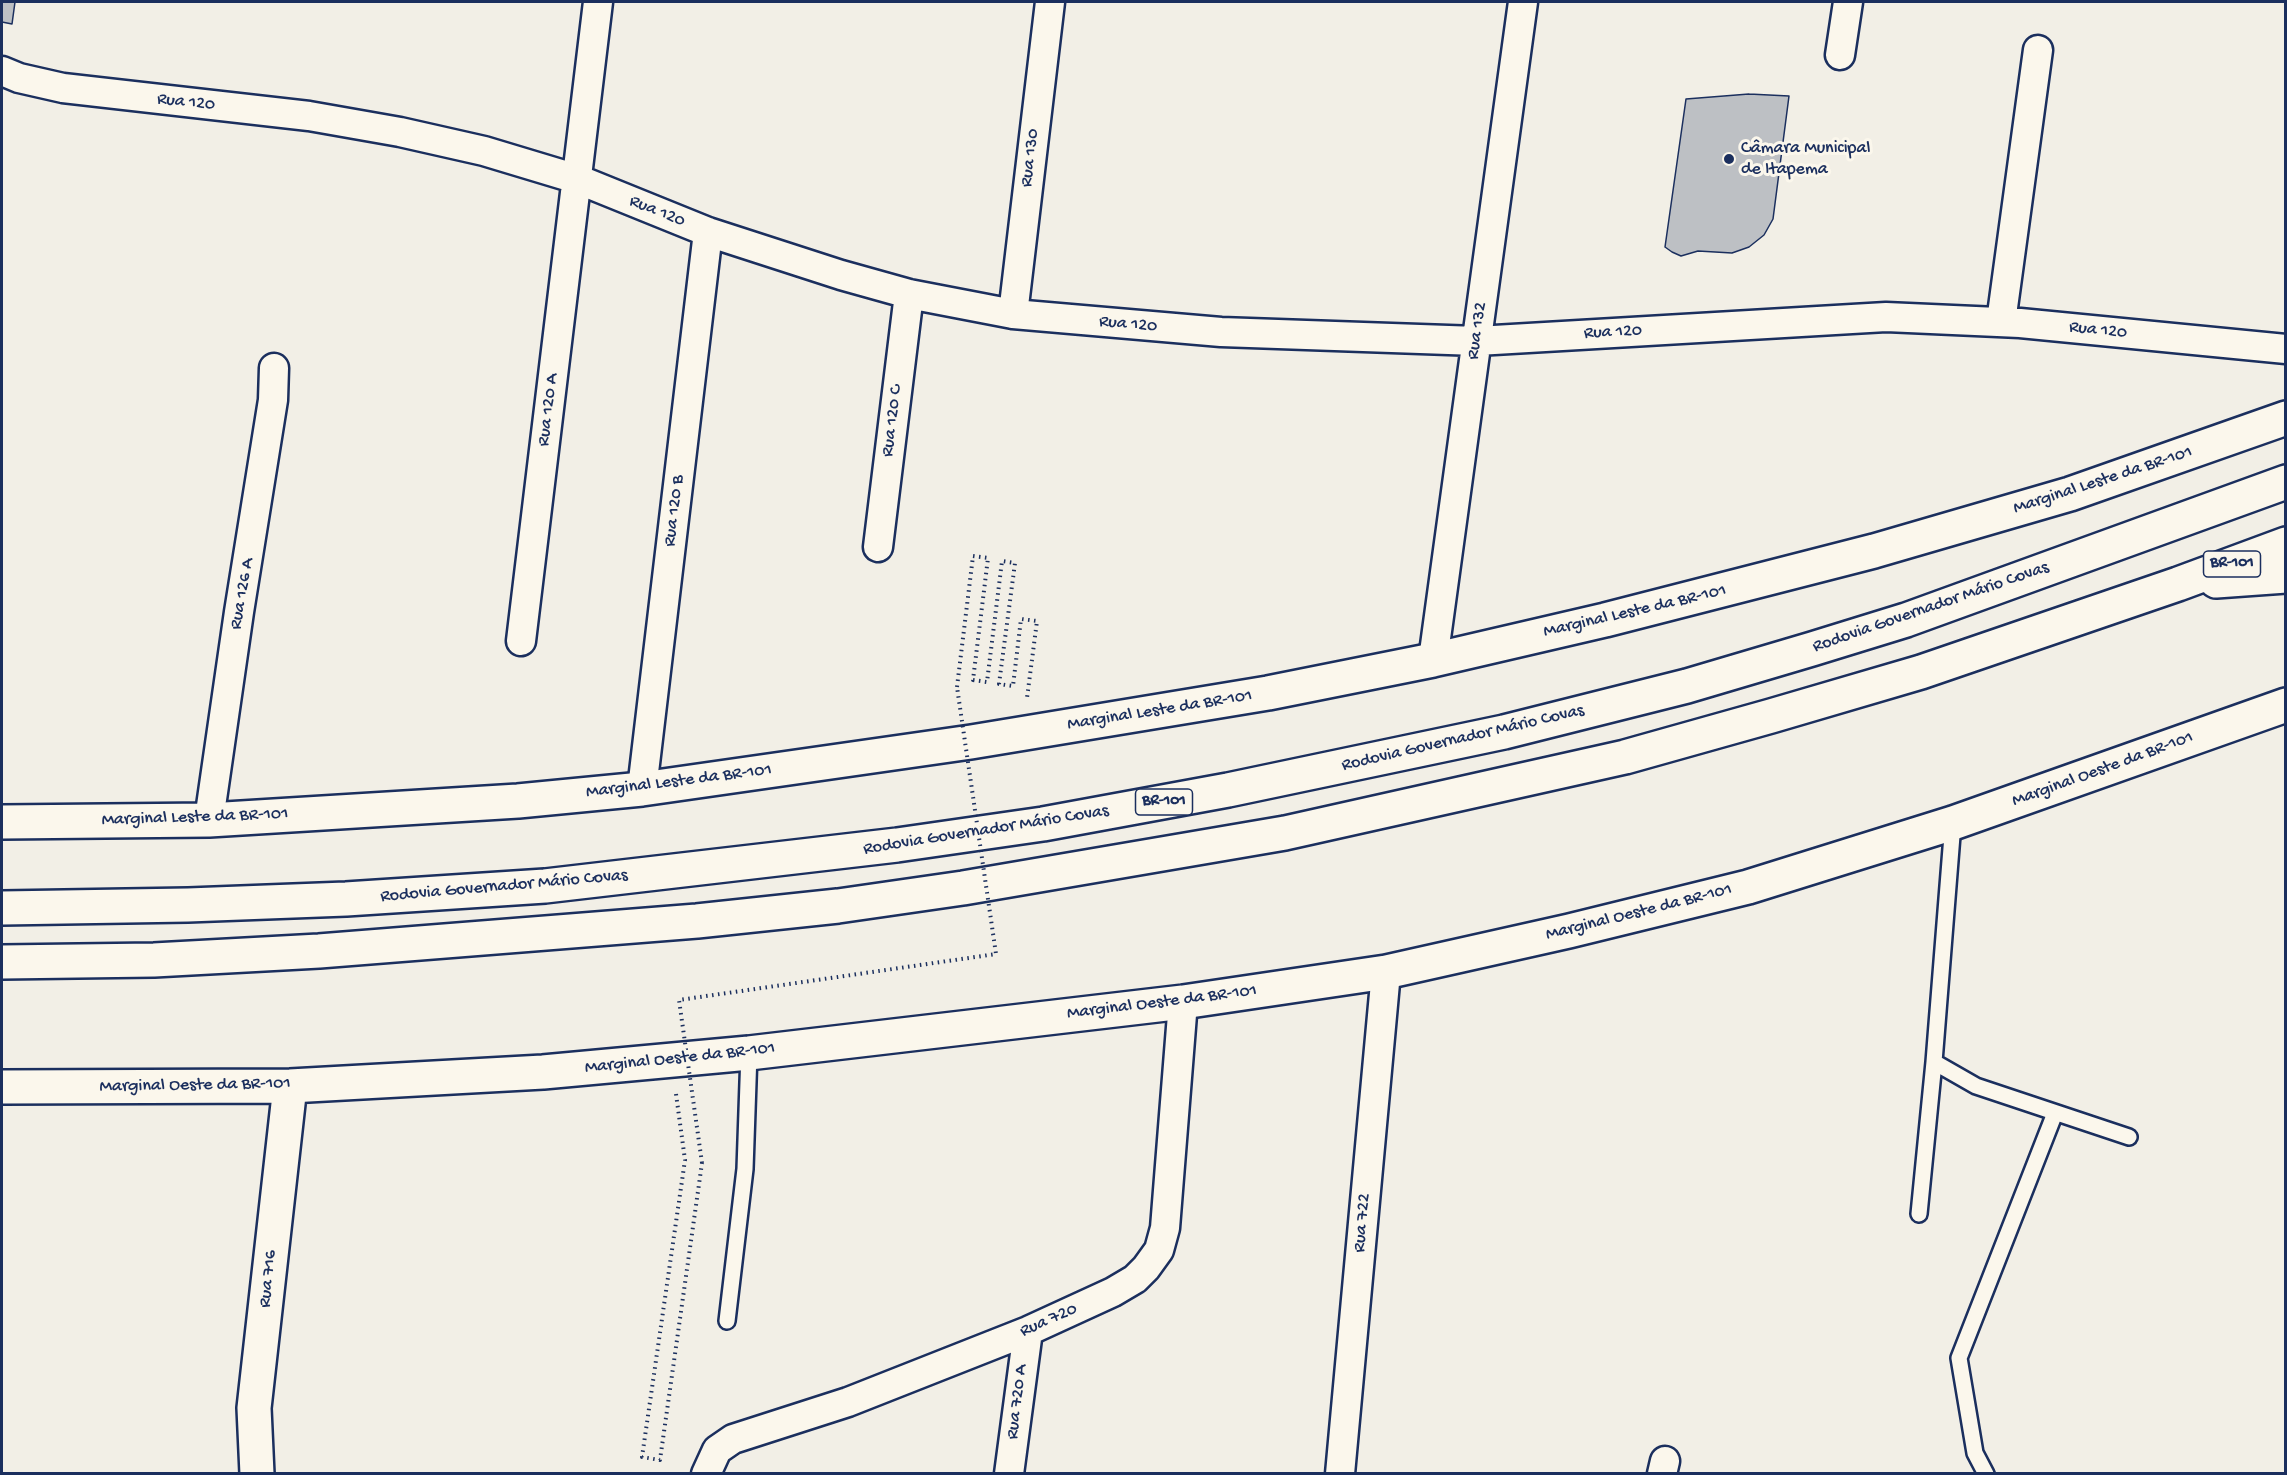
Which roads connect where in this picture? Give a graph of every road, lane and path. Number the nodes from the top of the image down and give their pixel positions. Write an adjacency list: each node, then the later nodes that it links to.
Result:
1 (598, 2): 8 (street, Rua 120 A)
2 (1050, 2): 11 (street, Rua 130)
3 (1523, 2): 13 (street, Rua 132)
4 (1848, 2): 6 (street)
5 (2038, 50): 12 (street)
6 (1840, 55)
7 (2, 71): 8 (street, Rua 120)
8 (577, 179): 9 (street, Rua 120); 22 (street, Rua 120 A)
9 (708, 232): 10 (street, Rua 120); 26 (street, Rua 120 B)
10 (909, 294): 11 (street, Rua 120); 19 (street, Rua 120 C)
11 (1013, 314): 13 (street, Rua 120)
12 (2001, 322): 13 (street, Rua 120); 14 (street, Rua 120)
13 (1477, 341): 23 (street, Rua 132)
14 (2286, 349)
15 (274, 368): 27 (street, Rua 126 A)
16 (2286, 418): 23 (main road, Marginal Leste da BR-101)
17 (2286, 482): 30 (main road, Rodovia Governador Mário Covas / BR-101)
18 (2286, 544): 21 (main road, BR-101)
19 (878, 548)
20 (2286, 576): 21 (main road)
21 (2178, 584): 31 (main road, BR-101)
22 (521, 641)
23 (1433, 660): 26 (main road, Marginal Leste da BR-101)
24 (1027, 700): 35 (path, bridge)
25 (2286, 705): 29 (main road, Marginal Oeste da BR-101)
26 (642, 789): 27 (main road, Marginal Leste da BR-101)
27 (209, 820): 28 (main road, Marginal Leste da BR-101)
28 (2, 822)
29 (1953, 823): 32 (main road, Marginal Oeste da BR-101); 36 (lane)
30 (2, 908)
31 (2, 962)
32 (1386, 972): 33 (main road, Marginal Oeste da BR-101); 47 (street, Rua 722)
33 (1183, 1002): 34 (main road, Marginal Oeste da BR-101); 43 (street, Rua 720)
34 (749, 1053): 35 (main road, Marginal Oeste da BR-101); 42 (lane)
35 (671, 1061): 37 (main road, Marginal Oeste da BR-101)
36 (1934, 1062): 39 (lane); 41 (lane)
37 (290, 1086): 38 (main road, Marginal Oeste da BR-101); 44 (main road, Rua 716)
38 (2, 1087)
39 (2055, 1113): 40 (lane); 48 (lane)
40 (2128, 1137)
41 (1919, 1214)
42 (727, 1321)
43 (1028, 1331): 45 (street, Rua 720); 46 (street, Rua 720 A)
44 (256, 1473)
45 (706, 1473)
46 (1009, 1473)
47 (1340, 1473)
48 (1986, 1473)

